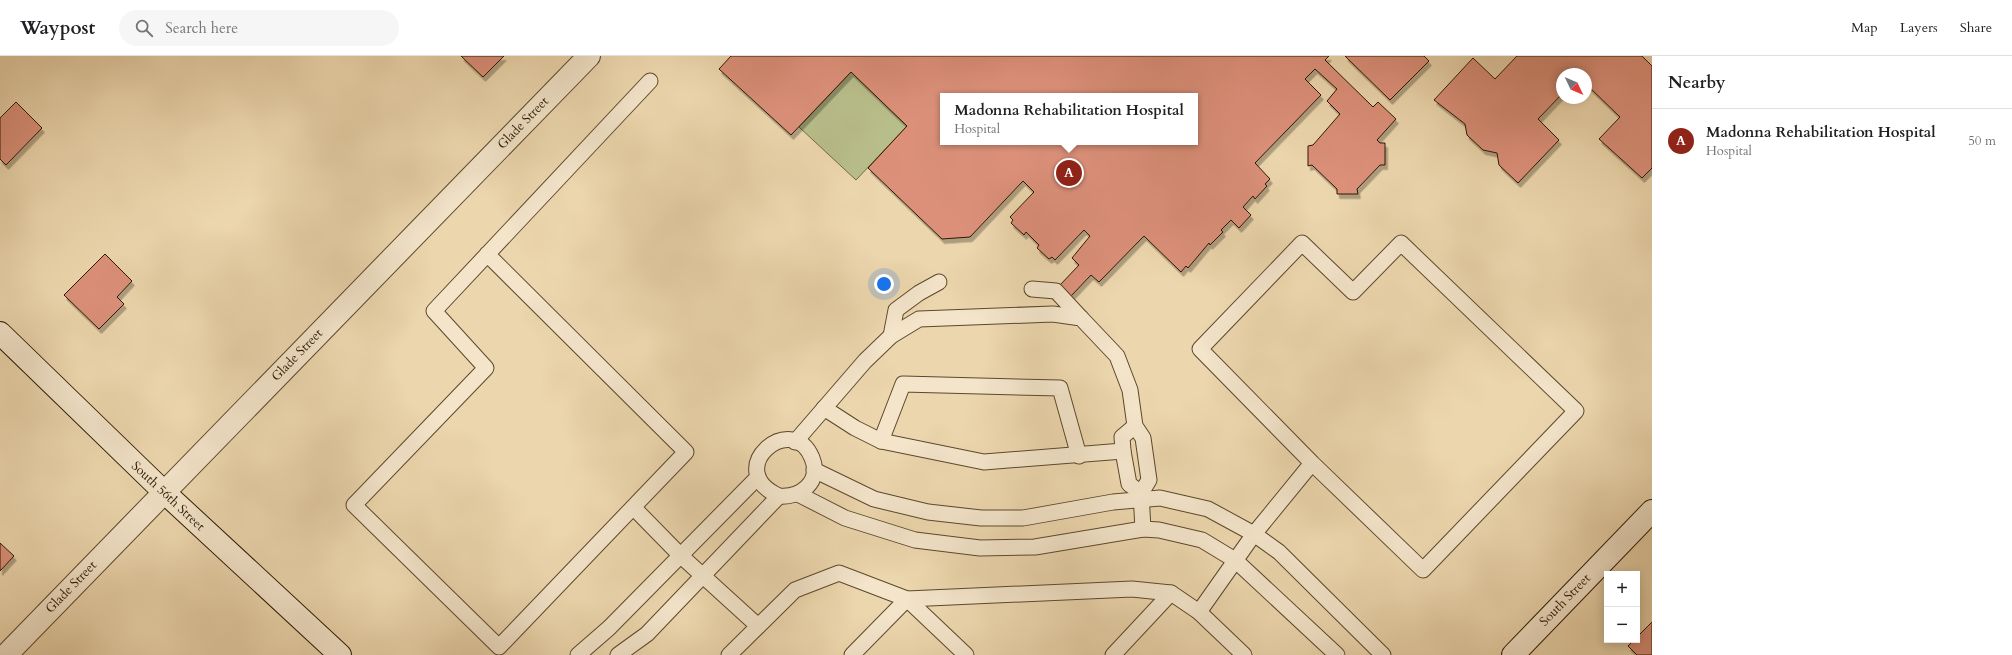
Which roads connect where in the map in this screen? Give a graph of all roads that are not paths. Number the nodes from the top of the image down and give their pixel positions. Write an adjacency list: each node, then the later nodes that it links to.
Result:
1 (589, 56): 18 (street, Glade Street)
2 (650, 81): 3 (lane)
3 (486, 254): 22 (lane); 22 (lane)
4 (939, 282): 8 (lane)
5 (1032, 289): 6 (lane)
6 (1081, 318): 8 (lane); 10 (lane)
7 (0, 333): 18 (street, South 56th Street)
8 (891, 336): 9 (lane)
9 (824, 408): 11 (lane); 12 (lane)
10 (1135, 426): 13 (lane); 21 (lane)
11 (881, 441): 14 (lane); 14 (lane)
12 (795, 442): 16 (lane); 17 (lane)
13 (1123, 452): 14 (lane); 21 (lane)
14 (1079, 456)
15 (1312, 463): 15 (lane); 25 (lane)
16 (814, 470): 19 (lane); 21 (lane)
17 (758, 477): 20 (lane); 26 (lane)
18 (164, 492): 33 (street, Glade Street); 34 (street, South 56th Street)
19 (798, 494): 20 (lane); 24 (lane)
20 (779, 496): 28 (lane)
21 (1141, 496): 24 (lane); 25 (lane)
22 (634, 508): 26 (lane)
23 (1652, 511): 44 (street, South Street)
24 (1143, 529): 27 (lane)
25 (1254, 534): 27 (lane); 43 (lane)
26 (680, 555): 28 (lane); 35 (lane)
27 (1235, 560): 31 (lane); 42 (lane)
28 (702, 575): 32 (lane); 36 (lane)
29 (1171, 593): 30 (lane); 31 (lane); 40 (lane)
30 (907, 599): 32 (lane); 38 (lane); 39 (lane)
31 (1198, 612): 41 (lane)
32 (758, 626): 37 (lane)
33 (6, 655)
34 (340, 655)
35 (578, 655)
36 (618, 655)
37 (729, 655)
38 (852, 655)
39 (966, 655)
40 (1113, 655)
41 (1244, 655)
42 (1337, 655)
43 (1383, 655)
44 (1513, 655)

